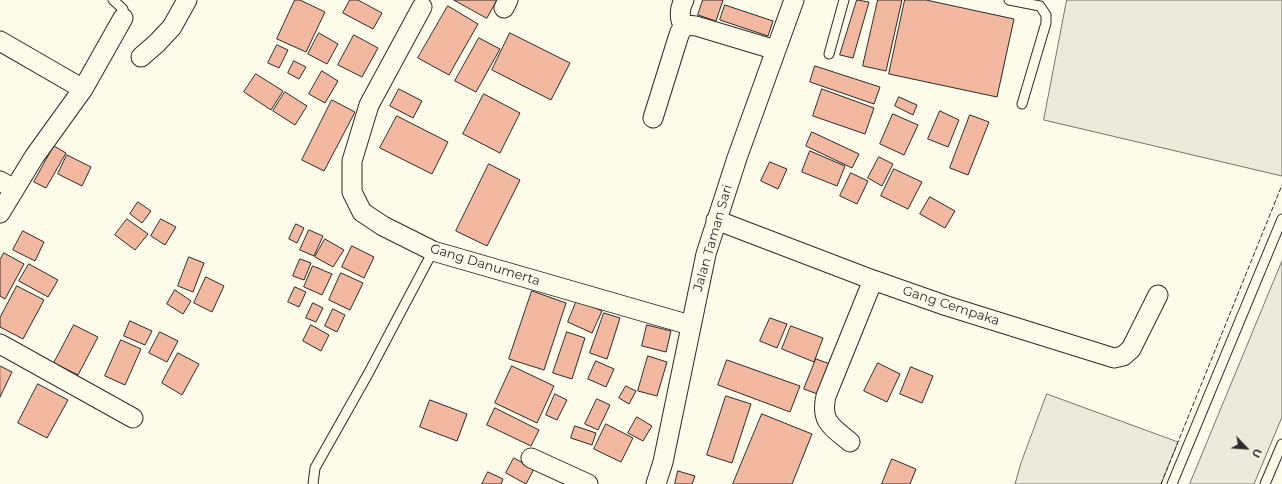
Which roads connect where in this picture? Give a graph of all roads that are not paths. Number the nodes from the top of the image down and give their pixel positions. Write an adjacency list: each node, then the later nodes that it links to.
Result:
1 (113, 0): 8 (lane)
2 (187, 0): 13 (street)
3 (684, 0): 9 (street)
4 (794, 0): 11 (street, Jalan Taman Sari)
5 (844, 0): 12 (lane)
6 (1009, 0): 15 (lane)
7 (422, 7): 21 (street, Gang Danumerta)
8 (123, 18): 14 (street)
9 (684, 27): 11 (street); 16 (street)
10 (0, 41): 14 (street)
11 (776, 50): 20 (street, Jalan Taman Sari)
12 (829, 54)
13 (141, 57)
14 (83, 89): 17 (street)
15 (1022, 104)
16 (653, 118)
17 (7, 185): 18 (street)
18 (0, 213)
19 (1282, 219): 33 (lane)
20 (716, 220): 22 (street, Gang Cempaka); 24 (street, Jalan Taman Sari)
21 (433, 251): 24 (street, Gang Danumerta); 30 (lane)
22 (873, 280): 23 (street, Gang Cempaka); 27 (street)
23 (1158, 295)
24 (690, 325): 32 (street, Jalan Taman Sari)
25 (0, 344): 26 (street)
26 (133, 418)
27 (850, 442)
28 (1282, 444): 34 (lane)
29 (531, 458): 31 (street)
30 (313, 484)
31 (588, 484)
32 (656, 484)
33 (1172, 484)
34 (1265, 484)

